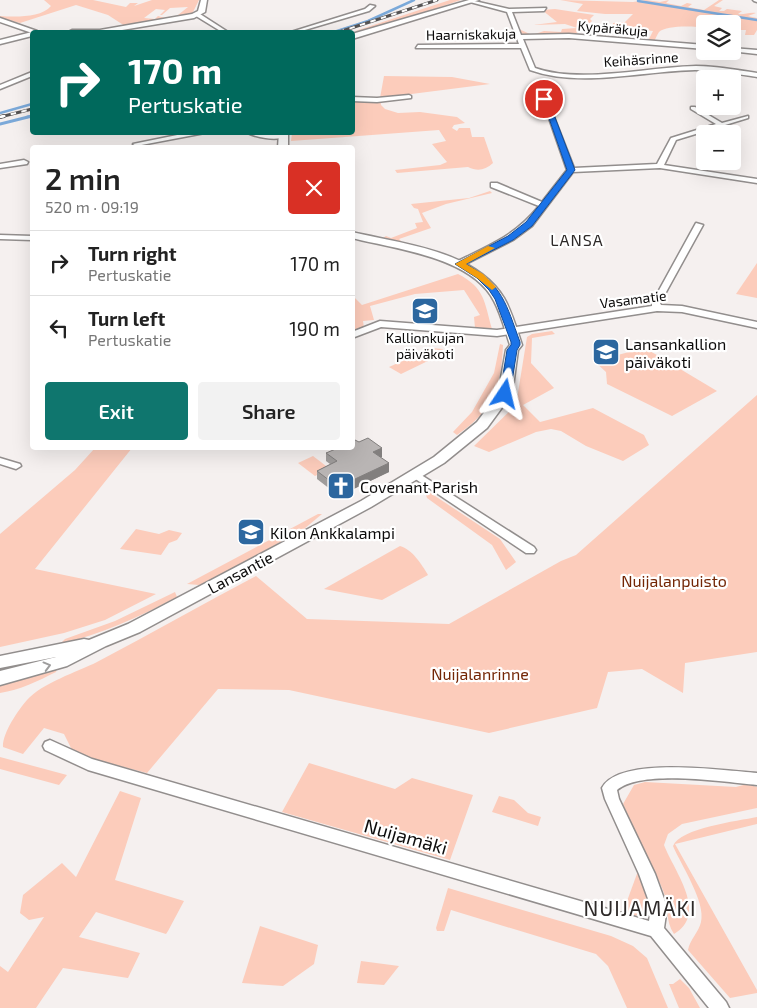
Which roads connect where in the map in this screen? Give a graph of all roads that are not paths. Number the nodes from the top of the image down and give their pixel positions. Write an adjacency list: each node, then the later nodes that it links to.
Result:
1 (204, 0): 6 (street)
2 (474, 1): 5 (street); 13 (street)
3 (372, 6): 10 (street)
4 (544, 9): 5 (street)
5 (508, 11): 14 (street)
6 (198, 16): 8 (street); 9 (street)
7 (0, 20): 11 (street)
8 (112, 30)
9 (222, 30)
10 (301, 30)
11 (30, 31)
12 (30, 34): 15 (street)
13 (355, 36)
14 (519, 37): 16 (street); 18 (street, Kypäräkuja)
15 (0, 42)
16 (524, 46): 17 (street, Haarniskakuja); 22 (street, Keihäsrinne)
17 (418, 47)
18 (696, 47)
19 (741, 51): 20 (street)
20 (757, 52)
21 (30, 75): 23 (street)
22 (757, 75)
23 (0, 88)
24 (410, 97): 25 (street)
25 (355, 99)
26 (544, 99): 36 (street)
27 (693, 108): 29 (street)
28 (746, 117): 29 (street)
29 (721, 125)
30 (696, 132): 35 (street)
31 (189, 135): 32 (street)
32 (136, 144)
33 (24, 162): 34 (street)
34 (0, 166)
35 (660, 166): 36 (street); 37 (street)
36 (571, 170): 39 (street)
37 (755, 178)
38 (494, 184): 39 (street)
39 (544, 205): 44 (street)
40 (699, 225): 45 (street)
41 (355, 235): 44 (street, Lansantie)
42 (0, 237): 43 (street)
43 (30, 238)
44 (460, 264): 47 (street, Lansantie)
45 (656, 308): 46 (street, Vasamatie); 47 (street, Vasamatie)
46 (757, 325)
47 (511, 330): 48 (street, Vasamatie); 51 (street, Lansantie)
48 (355, 334)
49 (0, 460): 50 (street)
50 (16, 466)
51 (415, 474): 52 (street); 53 (street, Lansantie)
52 (530, 550)
53 (100, 642): 54 (street, Lansantie); 55 (street, Lansantie, one-way to 53)
54 (0, 662)
55 (0, 678)
56 (50, 746): 58 (street, Nuijamäki)
57 (757, 779): 58 (street)
58 (656, 930): 59 (street)
59 (720, 1008)

